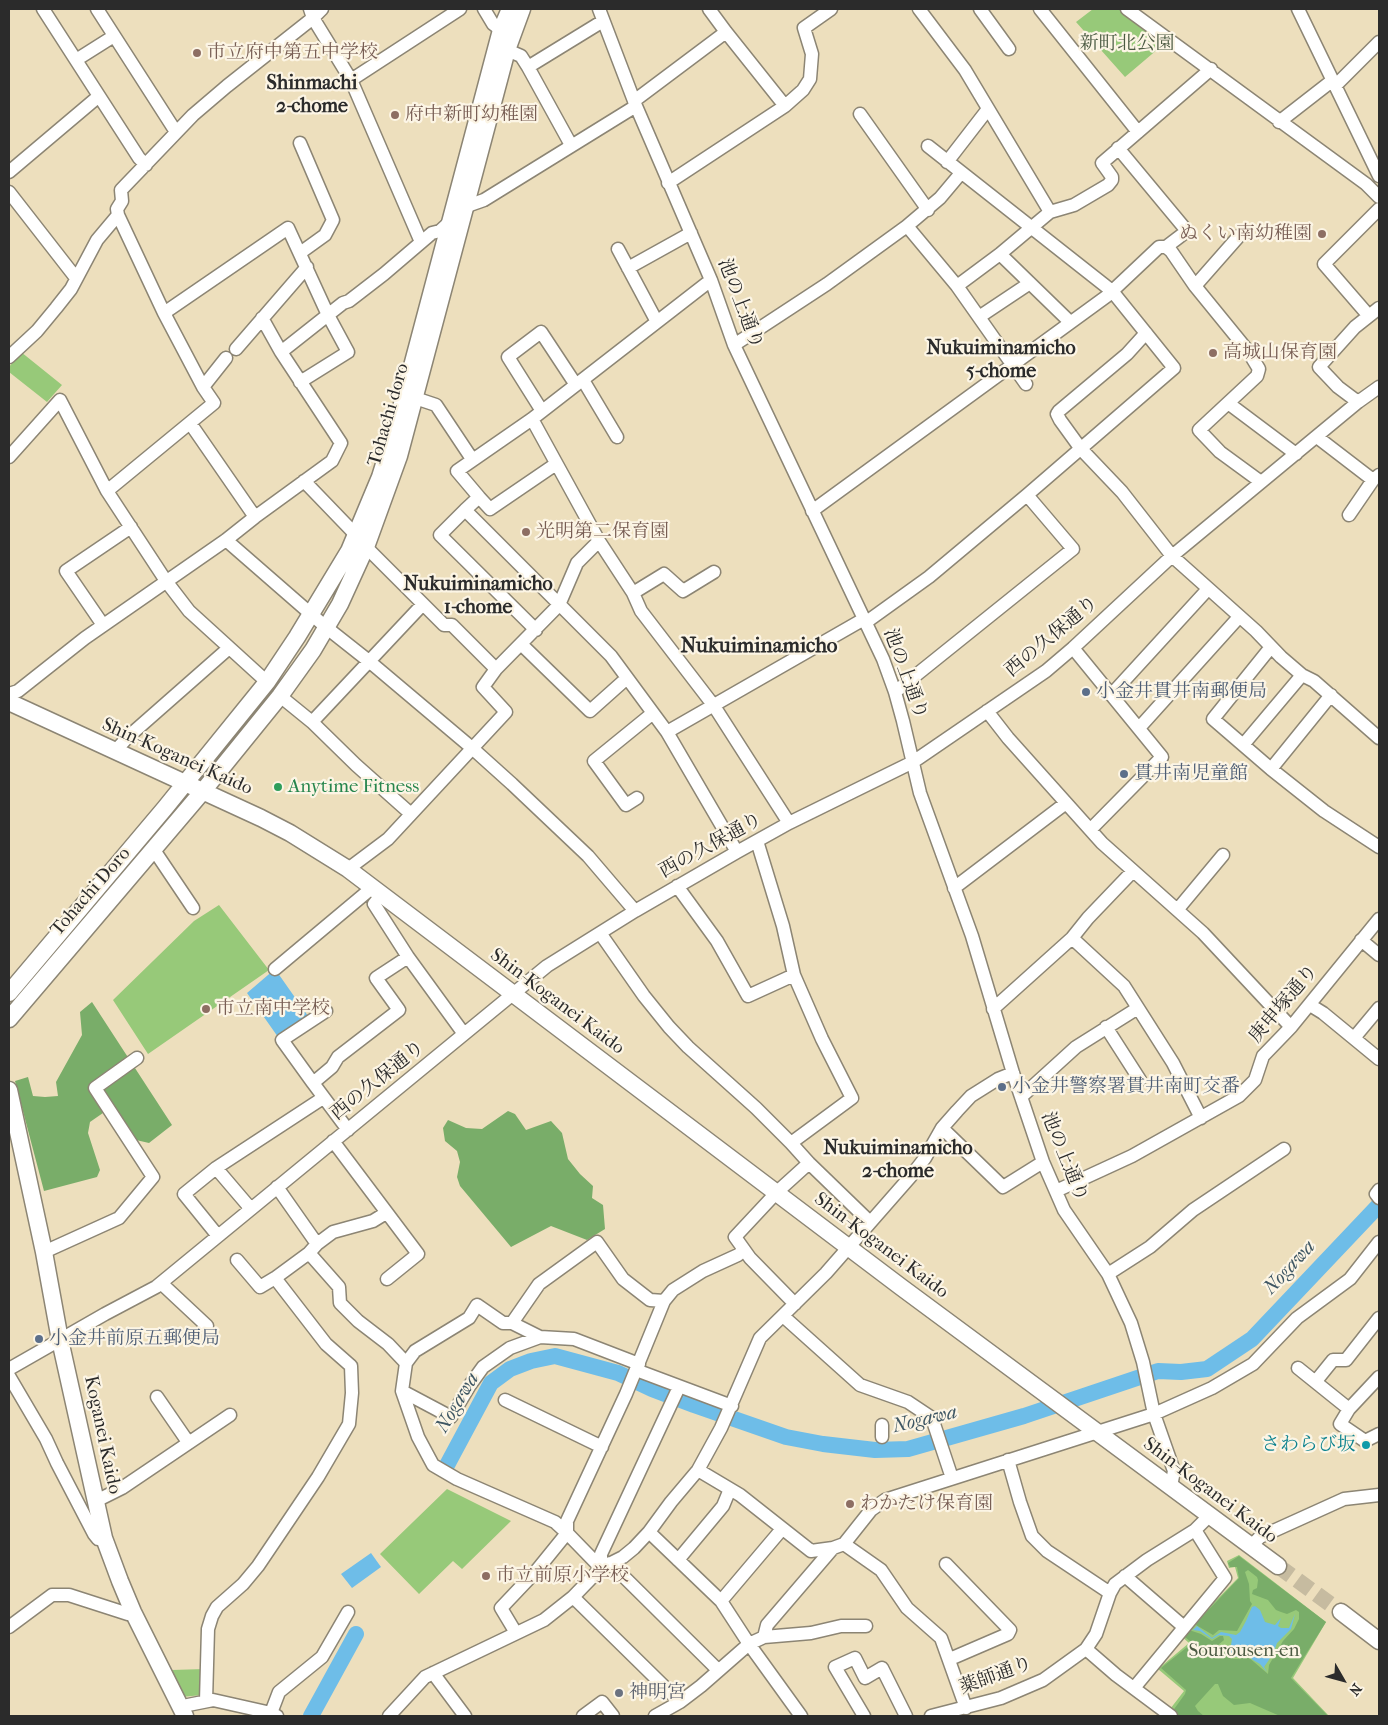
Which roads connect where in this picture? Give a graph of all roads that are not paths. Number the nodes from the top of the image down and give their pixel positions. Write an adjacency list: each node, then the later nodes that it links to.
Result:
1 (43, 9): 22 (street)
2 (97, 9): 18 (street)
3 (460, 9): 25 (street)
4 (484, 9): 16 (street)
5 (510, 9): 16 (main road, Tohachi doro)
6 (522, 9): 20 (main road, Tohachi doro)
7 (709, 9): 17 (street)
8 (831, 9): 29 (street)
9 (919, 9): 30 (street)
10 (980, 9): 21 (street)
11 (1040, 9): 34 (street)
12 (1127, 9): 24 (street)
13 (1298, 9): 26 (street)
14 (315, 12): 25 (street); 33 (street)
15 (601, 15): 23 (street); 28 (street, 池の上通り)
16 (502, 30): 52 (main road, Tohachi doro)
17 (726, 32): 28 (street); 29 (street)
18 (114, 36): 22 (street); 33 (street)
19 (1379, 42): 26 (street)
20 (508, 50): 23 (street); 47 (main road, Tohachi doro)
21 (1009, 50)
22 (76, 60): 27 (street)
23 (528, 67): 36 (street)
24 (1211, 69): 32 (street); 34 (street)
25 (351, 80): 57 (street)
26 (1335, 82): 32 (street); 43 (street)
27 (99, 96): 40 (street); 41 (street)
28 (635, 104): 36 (street); 44 (street, 池の上通り)
29 (785, 106): 44 (street)
30 (988, 109): 39 (street); 50 (street)
31 (860, 114): 49 (street)
32 (1280, 122): 46 (street)
33 (176, 132): 40 (street)
34 (1138, 132): 38 (street)
35 (300, 143): 60 (street)
36 (571, 145): 47 (street)
37 (928, 146): 39 (street)
38 (1118, 148): 50 (street); 58 (street)
39 (947, 162): 42 (street)
40 (146, 165): 51 (street)
41 (9, 172)
42 (961, 173): 49 (street); 54 (street)
43 (1379, 176)
44 (668, 184): 55 (street, 池の上通り)
45 (9, 192): 64 (street)
46 (1379, 197)
47 (467, 206): 52 (street); 90 (main road, Tohachi doro)
48 (1379, 209): 73 (street)
49 (928, 210): 53 (street)
50 (1050, 212): 54 (street)
51 (118, 215): 64 (street); 71 (street)
52 (449, 224): 57 (street); 114 (main road, Tohachi doro)
53 (907, 226): 67 (street); 79 (street)
54 (1031, 228): 61 (street); 69 (street)
55 (691, 233): 63 (street); 65 (street, 池の上通り)
56 (1240, 236): 68 (street)
57 (421, 242): 72 (street)
58 (1166, 247): 68 (street); 69 (street)
59 (618, 249): 63 (street)
60 (300, 253): 62 (street); 71 (street)
61 (1000, 254): 66 (street); 67 (street)
62 (307, 267): 72 (street); 74 (street)
63 (628, 268): 76 (street)
64 (76, 278): 82 (street)
65 (711, 280): 76 (street); 79 (street, 池の上通り)
66 (1030, 283): 75 (street); 77 (street)
67 (957, 286): 75 (street)
68 (1195, 286): 92 (street)
69 (1112, 291): 77 (street); 78 (street)
70 (1379, 308): 73 (street)
71 (164, 313): 88 (street)
72 (328, 315): 81 (street); 85 (street)
73 (1369, 316): 91 (street)
74 (262, 318): 80 (street); 81 (street)
75 (979, 318): 84 (street)
76 (657, 322): 86 (street)
77 (1070, 322): 84 (street)
78 (1146, 334): 97 (street); 97 (street)
79 (734, 344): 109 (street, 池の上通り)
80 (236, 349)
81 (281, 352): 85 (street)
82 (9, 356)
83 (226, 358): 88 (street)
84 (1012, 365): 87 (street); 109 (street)
85 (300, 382): 103 (street)
86 (579, 382): 93 (street); 93 (street); 95 (street)
87 (1026, 384)
88 (203, 387): 94 (street)
89 (1379, 387): 91 (street, 西の久保通り)
90 (415, 398): 100 (street); 114 (main road, Tohachi doro)
91 (1358, 402): 96 (street, 西の久保通り)
92 (1228, 403): 98 (street); 104 (street)
93 (537, 415): 100 (street); 101 (street)
94 (190, 423): 105 (street); 111 (street)
95 (617, 437)
96 (1317, 437): 98 (street, 西の久保通り); 102 (street)
97 (1081, 449): 106 (street); 116 (street)
98 (1296, 454): 104 (street, 西の久保通り)
99 (9, 457): 105 (street)
100 (472, 459): 107 (street)
101 (556, 464): 107 (street); 115 (street)
102 (1376, 478): 110 (street)
103 (304, 481): 111 (street); 114 (street)
104 (1261, 482): 116 (street, 西の久保通り)
105 (107, 491): 112 (street)
106 (1028, 496): 125 (street); 138 (street)
107 (479, 497): 108 (street)
108 (465, 510): 122 (street); 128 (street)
109 (812, 511): 125 (street, 池の上通り)
110 (1349, 515)
111 (255, 517): 113 (street)
112 (130, 527): 118 (street); 126 (street)
113 (226, 540): 118 (street); 123 (street)
114 (361, 541): 121 (street); 123 (main road, Tohachi doro); 127 (main road, Tohachi doro)
115 (599, 541): 120 (street); 122 (street)
116 (1172, 556): 119 (street); 132 (street, 西の久保通り)
117 (714, 572): 120 (street)
118 (166, 581): 126 (street); 131 (street)
119 (1208, 589): 124 (street); 140 (street)
120 (633, 593): 144 (street)
121 (424, 604): 133 (street); 134 (street)
122 (559, 605): 128 (street); 136 (street)
123 (312, 614): 127 (street); 137 (main road, Tohachi doro)
124 (1239, 617): 130 (street); 148 (street)
125 (865, 621): 138 (street, 池の上通り); 144 (street)
126 (103, 625): 139 (street)
127 (327, 628): 133 (street); 142 (main road, Tohachi doro)
128 (536, 630): 129 (street)
129 (521, 644): 134 (street); 136 (street)
130 (1271, 647): 135 (street); 151 (street)
131 (229, 648): 137 (street); 153 (street)
132 (1073, 648): 140 (street); 145 (street, 西の久保通り)
133 (370, 662): 147 (street); 152 (street)
134 (496, 669): 152 (street)
135 (1302, 676): 141 (street); 151 (street)
136 (627, 678): 146 (street)
137 (267, 682): 156 (main road, Tohachi doro)
138 (895, 692): 154 (street, 池の上通り)
139 (9, 694)
140 (1111, 695): 148 (street)
141 (1331, 695): 150 (street); 155 (street)
142 (280, 696): 147 (street); 157 (main road, Tohachi doro)
143 (9, 702): 153 (main road, Shin-Koganei Kaido)
144 (714, 706): 149 (street); 161 (street)
145 (987, 711): 154 (street, 西の久保通り); 159 (street)
146 (654, 713): 149 (street); 158 (street)
147 (312, 722): 160 (street)
148 (1139, 728): 162 (street)
149 (667, 732): 166 (street)
150 (1379, 738)
151 (1243, 745): 155 (street)
152 (472, 748): 160 (street); 175 (street)
153 (115, 751): 156 (main road, Shin-Koganei Kaido)
154 (914, 762): 161 (street, 西の久保通り); 171 (street, 池の上通り)
155 (1271, 769): 164 (street)
156 (186, 782): 157 (main road, Shin-Koganei Kaido); 183 (main road, Tohachi Doro)
157 (203, 791): 165 (main road, Tohachi Doro); 168 (main road, Shin-Koganei Kaido)
158 (637, 798)
159 (1066, 803): 162 (street); 171 (street)
160 (411, 814): 168 (street)
161 (789, 823): 163 (street, 西の久保通り)
162 (1091, 829): 169 (street)
163 (757, 841): 166 (street, 西の久保通り); 184 (street)
164 (1379, 847)
165 (154, 850): 173 (street); 193 (main road, Tohachi Doro)
166 (737, 852): 170 (street, 西の久保通り)
167 (1223, 855): 174 (street)
168 (348, 869): 172 (main road, Shin-Koganei Kaido)
169 (1133, 871): 174 (street); 178 (street)
170 (677, 886): 175 (street, 西の久保通り); 184 (street)
171 (954, 888): 191 (street, 池の上通り)
172 (378, 891): 181 (street); 182 (street); 187 (main road, Shin-Koganei Kaido)
173 (193, 908)
174 (1178, 909): 195 (street)
175 (634, 911): 177 (street, 西の久保通り)
176 (1379, 919): 179 (street, 庚申塚通り)
177 (600, 933): 187 (street, 西の久保通り); 210 (street)
178 (1072, 938): 189 (street); 191 (street)
179 (1361, 940): 180 (street); 188 (street, 庚申塚通り)
180 (1379, 956)
181 (408, 957): 196 (street); 202 (street)
182 (275, 969)
183 (25, 973): 185 (main road); 186 (main road, Tohachi Doro)
184 (794, 975): 210 (street)
185 (9, 980)
186 (9, 993)
187 (513, 994): 196 (street, 西の久保通り); 216 (main road, Shin-Koganei Kaido)
188 (1310, 1005): 195 (street, 庚申塚通り); 197 (street)
189 (1138, 1008): 194 (street); 206 (street)
190 (1379, 1008): 197 (street)
191 (993, 1009): 200 (street, 池の上通り)
192 (326, 1010): 202 (street)
193 (9, 1019)
194 (1106, 1027): 201 (street); 204 (street)
195 (1291, 1027): 206 (street, 庚申塚通り)
196 (464, 1034): 208 (street, 西の久保通り)
197 (1354, 1038): 199 (street)
198 (137, 1058): 226 (street)
199 (1379, 1059)
200 (1012, 1073): 204 (street, 池の上通り); 207 (street)
201 (1140, 1080)
202 (313, 1082): 205 (street)
203 (9, 1090): 226 (main road, Koganei Kaido)
204 (1021, 1097): 212 (street, 池の上通り)
205 (323, 1098): 208 (street); 214 (street)
206 (1201, 1118): 217 (street, 庚申塚通り)
207 (942, 1128): 212 (street); 220 (street)
208 (348, 1130): 209 (street, 西の久保通り)
209 (333, 1141): 215 (street, 西の久保通り); 219 (street)
210 (791, 1143): 213 (street)
211 (1284, 1149): 228 (street)
212 (1043, 1162): 217 (street, 池の上通り)
213 (809, 1163): 216 (street); 220 (street)
214 (216, 1168): 218 (street); 221 (street)
215 (277, 1187): 218 (street, 西の久保通り); 224 (street)
216 (777, 1192): 223 (main road, Shin-Koganei Kaido); 225 (street)
217 (1056, 1192): 228 (street, 池の上通り)
218 (251, 1209): 221 (street, 西の久保通り)
219 (386, 1213): 224 (street); 230 (street)
220 (870, 1222): 223 (street)
221 (218, 1236): 231 (street, 西の久保通り)
222 (1379, 1242): 254 (street)
223 (848, 1246): 233 (street); 256 (main road, Shin-Koganei Kaido)
224 (313, 1249): 229 (street); 240 (street)
225 (744, 1250): 232 (street); 233 (street)
226 (44, 1252): 239 (main road, Koganei Kaido)
227 (237, 1260): 229 (street)
228 (1108, 1274): 254 (street, 池の上通り)
229 (275, 1278): 298 (street)
230 (387, 1279)
231 (160, 1283): 237 (street); 239 (street, 西の久保通り)
232 (664, 1301): 236 (street); 243 (street)
233 (795, 1304): 234 (street)
234 (783, 1316): 252 (street); 262 (street)
235 (1379, 1318): 246 (street)
236 (512, 1323): 238 (street); 240 (street)
237 (208, 1326)
238 (540, 1337): 243 (street); 248 (street)
239 (60, 1340): 242 (street, 西の久保通り); 266 (main road, Koganei Kaido)
240 (406, 1363): 248 (street)
241 (1298, 1368): 246 (street)
242 (9, 1369)
243 (637, 1369): 247 (street); 259 (street)
244 (9, 1376): 249 (street)
245 (1379, 1377): 253 (street)
246 (1316, 1381): 253 (street)
247 (679, 1388): 252 (street); 277 (street)
248 (402, 1391): 270 (street)
249 (13, 1394): 272 (street)
250 (157, 1397): 258 (street)
251 (506, 1400): 259 (street)
252 (731, 1406): 261 (street)
253 (1349, 1409): 257 (street)
254 (1154, 1414): 256 (street); 263 (street)
255 (230, 1415): 258 (street)
256 (1096, 1432): 260 (street); 263 (main road, Shin-Koganei Kaido)
257 (1376, 1440)
258 (188, 1442): 266 (street)
259 (602, 1447): 270 (street)
260 (1008, 1460): 262 (street); 280 (street)
261 (698, 1470): 264 (street); 271 (street)
262 (952, 1478): 273 (street)
263 (1170, 1486): 267 (main road, Shin-Koganei Kaido)
264 (730, 1489): 268 (street); 275 (street)
265 (1379, 1495): 274 (street)
266 (96, 1501): 272 (main road, Koganei Kaido)
267 (1210, 1515): 269 (street, 薬師通り); 274 (main road, Shin-Koganei Kaido)
268 (782, 1529): 273 (street); 282 (street)
269 (1195, 1530): 279 (street, 薬師通り); 287 (street)
270 (567, 1532): 277 (street); 289 (street)
271 (649, 1532): 275 (street); 277 (street)
272 (104, 1538): 283 (main road, Koganei Kaido)
273 (838, 1546): 290 (street); 294 (street)
274 (1251, 1546): 278 (main road, Shin-Koganei Kaido)
275 (678, 1560): 282 (street)
276 (946, 1564): 294 (street)
277 (606, 1565): 281 (street); 295 (street)
278 (1278, 1566)
279 (1125, 1576): 280 (street, 薬師通り); 287 (street)
280 (1110, 1593): 293 (street, 薬師通り)
281 (573, 1597): 289 (street); 299 (street)
282 (721, 1601): 292 (street)
283 (134, 1612): 288 (street); 301 (main road, Koganei Kaido)
284 (348, 1612): 302 (street)
285 (1341, 1612): 291 (main road)
286 (866, 1626): 290 (street)
287 (1184, 1626): 297 (street)
288 (9, 1627)
289 (516, 1633): 296 (street)
290 (764, 1637): 292 (street)
291 (1379, 1641)
292 (749, 1644): 295 (street); 309 (street)
293 (1086, 1649): 297 (street); 300 (street, 薬師通り)
294 (950, 1659): 300 (street)
295 (718, 1670): 299 (street)
296 (433, 1673): 304 (street); 305 (street)
297 (1134, 1688): 313 (street)
298 (204, 1702): 301 (street); 302 (street); 303 (street)
299 (680, 1702): 308 (street)
300 (961, 1711): 312 (street, 薬師通り)
301 (183, 1712)
302 (274, 1715)
303 (197, 1716)
304 (389, 1716)
305 (464, 1716)
306 (583, 1716): 307 (street)
307 (613, 1716)
308 (655, 1716)
309 (801, 1716)
310 (864, 1716): 311 (street)
311 (906, 1716)
312 (931, 1716)
313 (1171, 1716)

